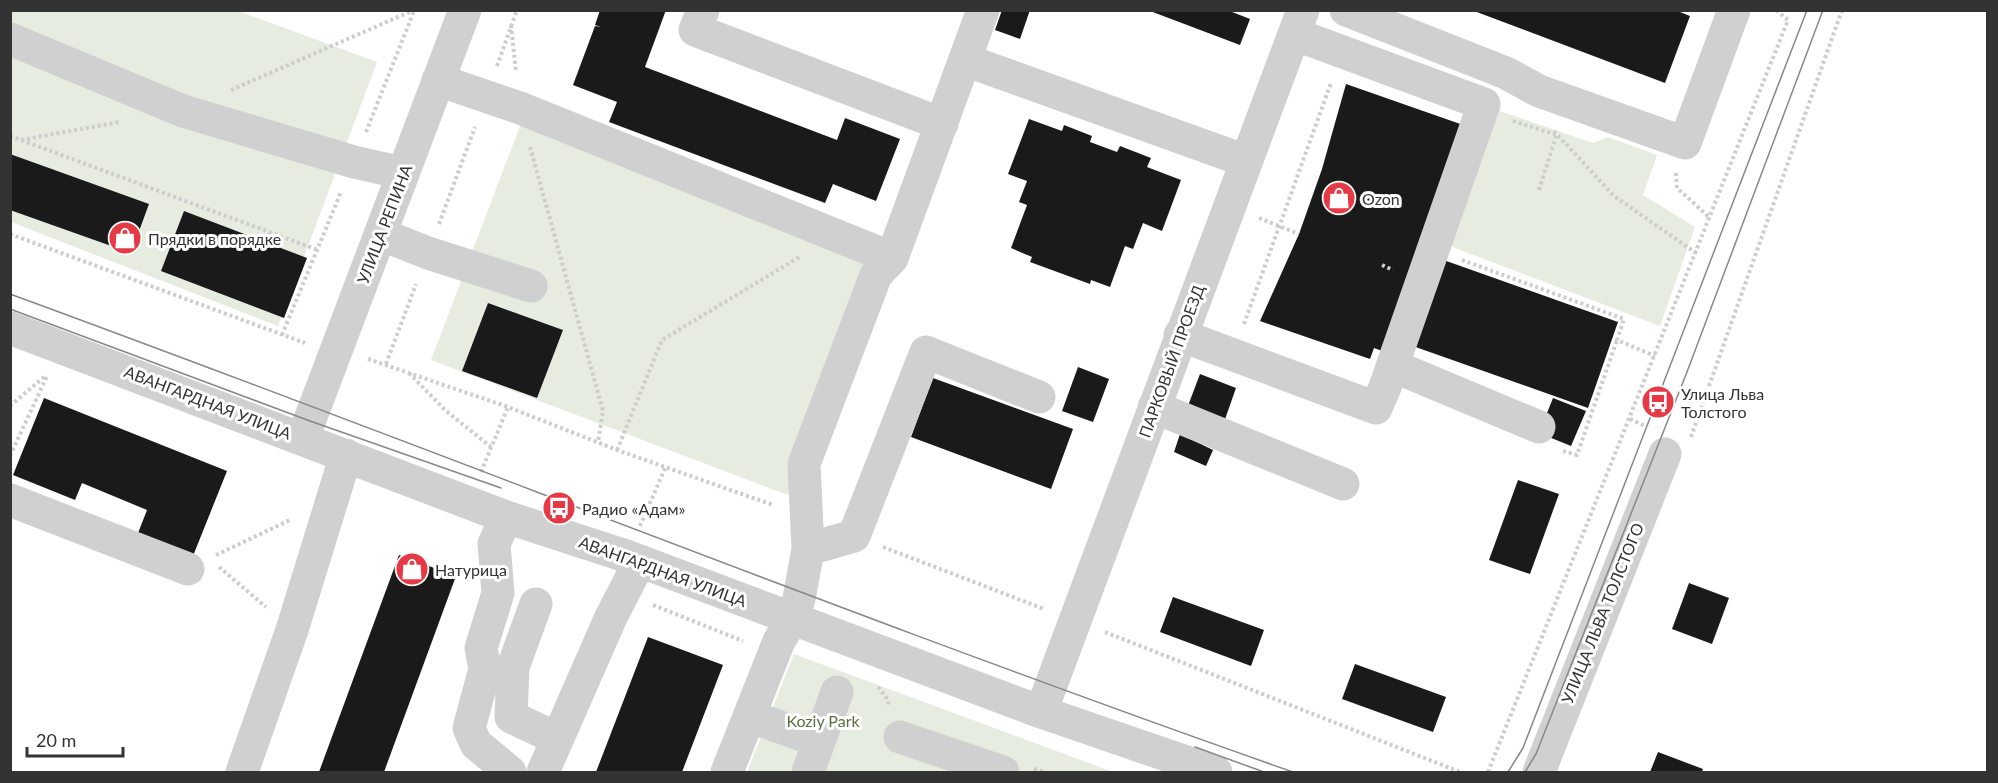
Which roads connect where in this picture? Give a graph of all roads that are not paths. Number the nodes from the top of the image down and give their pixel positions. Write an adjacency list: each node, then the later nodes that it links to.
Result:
1 (465, 10): 9 (street, УЛИЦА РЕПИНА)
2 (703, 10): 10 (street)
3 (983, 10): 8 (street)
4 (1734, 10): 5 (street)
5 (1364, 14)
6 (1298, 22): 11 (street, ПАРКОВЫЙ ПРОЕЗД); 17 (street)
7 (10, 39): 12 (street)
8 (965, 60): 10 (street); 11 (street)
9 (438, 80): 12 (street, УЛИЦА РЕПИНА); 14 (street)
10 (942, 124): 14 (street)
11 (1246, 161): 17 (street, ПАРКОВЫЙ ПРОЕЗД)
12 (403, 173): 13 (street, УЛИЦА РЕПИНА)
13 (380, 234): 15 (street); 22 (street, УЛИЦА РЕПИНА)
14 (892, 258): 28 (street)
15 (531, 286)
16 (10, 328): 22 (street, АВАНГАРДНАЯ УЛИЦА)
17 (1180, 335): 20 (street, ПАРКОВЫЙ ПРОЕЗД)
18 (1398, 368): 21 (street)
19 (1039, 397): 28 (street)
20 (1154, 407): 25 (street); 34 (street, ПАРКОВЫЙ ПРОЕЗД)
21 (1539, 427)
22 (303, 438): 24 (street, АВАНГАРДНАЯ УЛИЦА)
23 (1676, 450): 46 (street, УЛИЦА ЛЬВА ТОЛСТОГО)
24 (346, 456): 27 (street, АВАНГАРДНАЯ УЛИЦА); 39 (street)
25 (1343, 484)
26 (10, 500): 30 (street)
27 (506, 517): 29 (street, АВАНГАРДНАЯ УЛИЦА); 40 (street)
28 (806, 533): 32 (street)
29 (633, 559): 32 (street, АВАНГАРДНАЯ УЛИЦА); 37 (street)
30 (199, 564)
31 (536, 604): 37 (street)
32 (786, 629): 34 (street, АВАНГАРДНАЯ УЛИЦА); 35 (street)
33 (837, 692): 38 (street)
34 (1041, 712): 45 (street, АВАНГАРДНАЯ УЛИЦА)
35 (749, 716): 38 (street); 42 (street)
36 (900, 737): 44 (street)
37 (556, 738): 41 (street)
38 (819, 741): 43 (street)
39 (242, 772)
40 (510, 772)
41 (543, 772)
42 (727, 772)
43 (808, 772)
44 (1003, 772)
45 (1216, 772)
46 (1539, 772)

